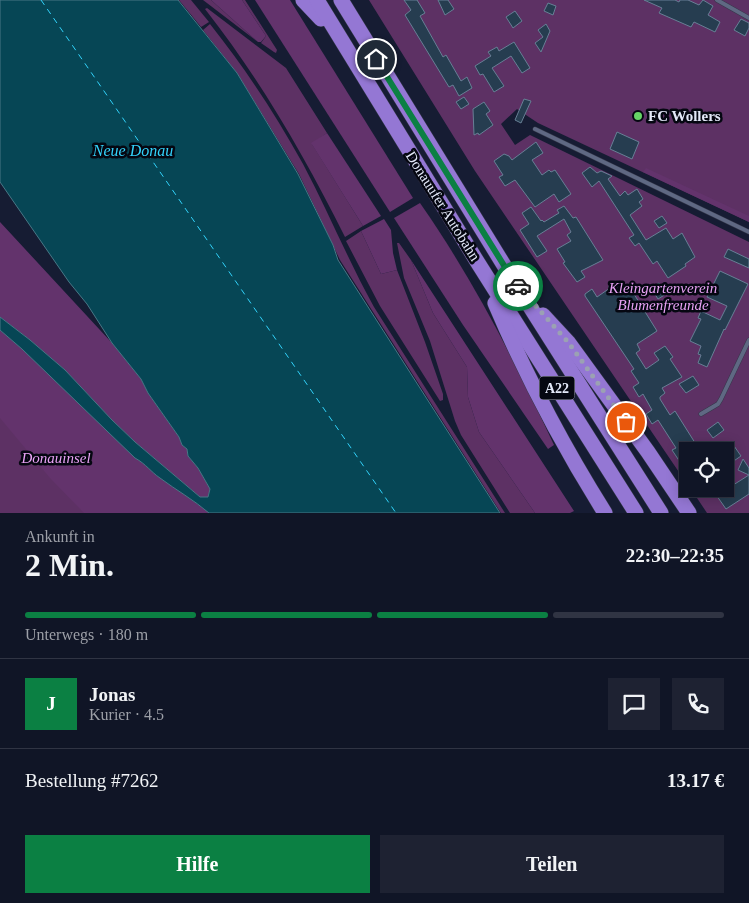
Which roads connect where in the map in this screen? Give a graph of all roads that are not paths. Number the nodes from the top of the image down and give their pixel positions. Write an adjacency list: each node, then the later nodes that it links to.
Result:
1 (303, 0): 6 (highway)
2 (317, 0): 6 (highway, Donauufer Autobahn / A22)
3 (340, 0): 10 (highway, Donauufer Autobahn / A22)
4 (717, 0): 5 (lane)
5 (749, 18)
6 (340, 38): 9 (highway, Donauufer Autobahn / A22)
7 (535, 129): 8 (lane)
8 (749, 232)
9 (478, 263): 13 (highway); 14 (highway, Donauufer Autobahn / A22)
10 (513, 280): 15 (highway, Donauufer Autobahn / A22); 16 (highway)
11 (749, 340): 12 (lane)
12 (701, 414)
13 (605, 513)
14 (636, 513)
15 (660, 513)
16 (688, 513)

